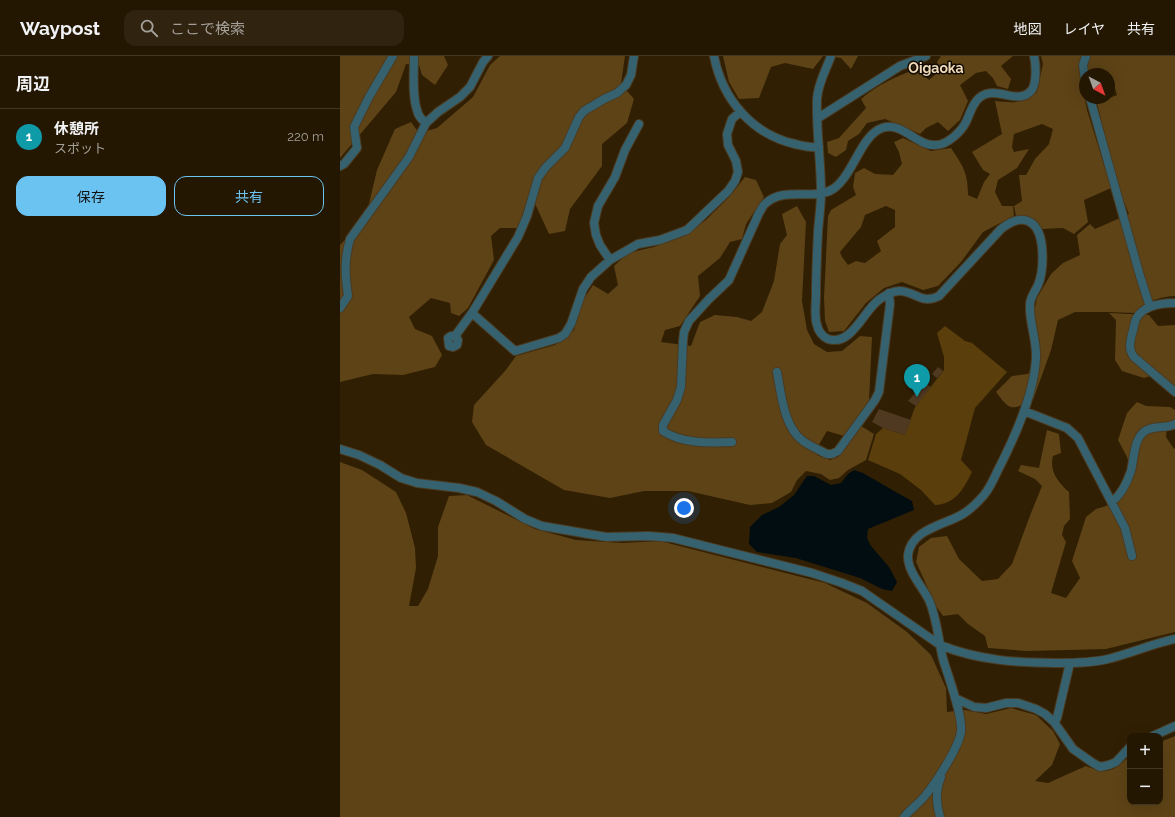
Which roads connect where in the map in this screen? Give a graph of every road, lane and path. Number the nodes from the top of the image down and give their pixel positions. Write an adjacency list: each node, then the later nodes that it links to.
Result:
1 (393, 56): 17 (street)
2 (414, 56): 14 (street)
3 (488, 56): 14 (street)
4 (634, 56): 24 (street)
5 (714, 56): 12 (street)
6 (831, 56): 13 (street)
7 (1034, 56): 18 (street)
8 (1086, 56): 10 (street)
9 (921, 57): 13 (street)
10 (1084, 68)
11 (1092, 104): 22 (street)
12 (740, 112): 16 (street); 19 (street)
13 (818, 118): 16 (street)
14 (426, 123): 23 (street)
15 (639, 124): 19 (street)
16 (819, 147): 18 (street)
17 (340, 166)
18 (821, 194): 20 (street); 30 (street)
19 (610, 260): 24 (street)
20 (889, 293): 26 (street); 28 (street)
21 (1175, 303): 22 (street)
22 (1150, 307): 27 (street)
23 (340, 308)
24 (472, 313): 25 (street)
25 (455, 336)
26 (777, 372)
27 (1175, 392)
28 (1024, 411): 32 (street); 35 (street)
29 (1175, 424): 32 (street)
30 (732, 442)
31 (340, 449): 35 (street)
32 (1112, 502): 33 (street)
33 (1132, 556)
34 (1175, 639): 36 (street)
35 (940, 645): 36 (street); 37 (street)
36 (1068, 663): 38 (street)
37 (955, 698): 38 (street); 42 (street)
38 (1054, 722): 41 (street)
39 (1175, 726): 40 (street)
40 (1160, 733)
41 (1127, 750)
42 (943, 770): 43 (street); 44 (street)
43 (904, 817)
44 (940, 817)

